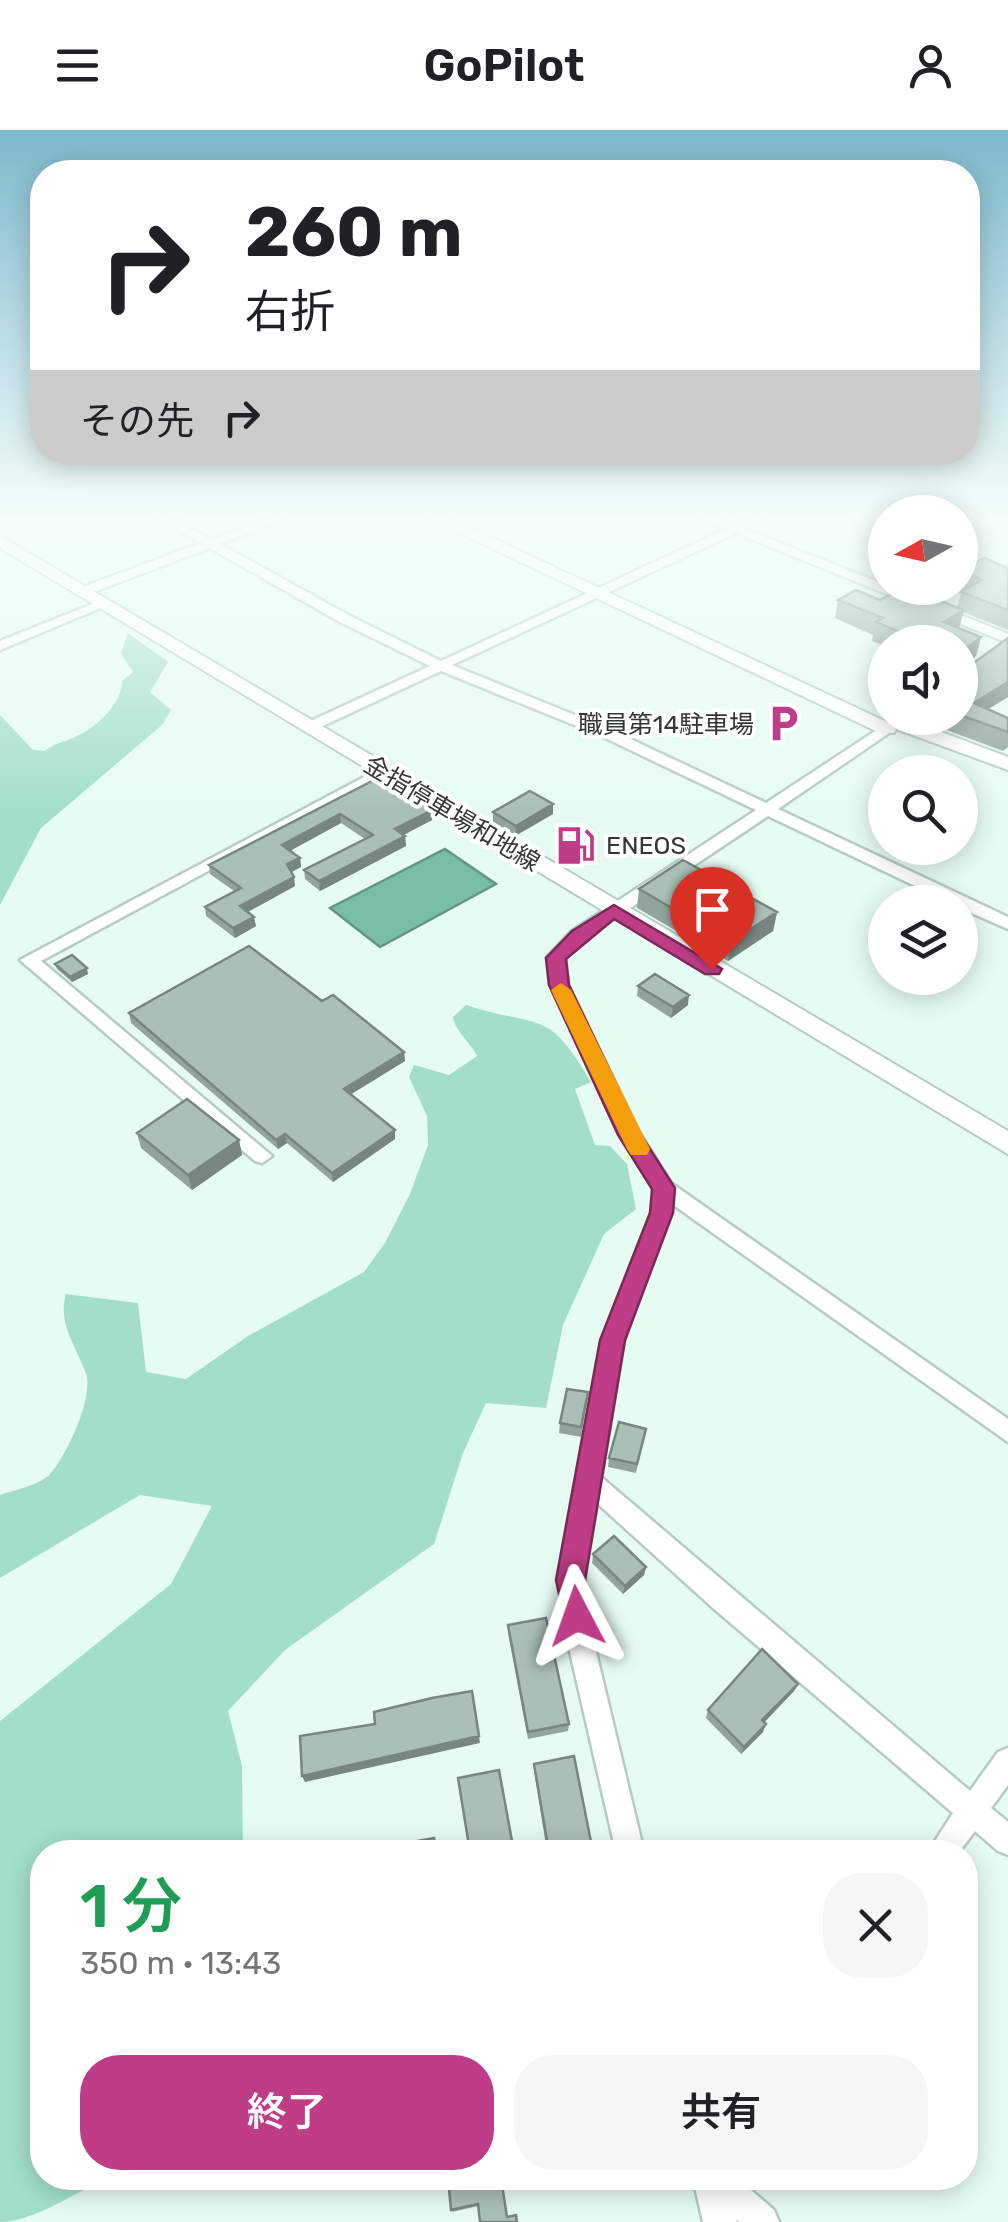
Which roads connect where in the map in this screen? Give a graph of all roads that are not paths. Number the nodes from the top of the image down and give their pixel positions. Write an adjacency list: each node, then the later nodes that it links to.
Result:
1 (78, 615): 8 (street)
2 (122, 615): 12 (main road, 金指停車場和地線)
3 (337, 615): 10 (street)
4 (555, 615): 10 (street)
5 (647, 615): 11 (main road)
6 (942, 615): 7 (street)
7 (1008, 642): 9 (street)
8 (0, 646)
9 (992, 655)
10 (442, 666): 12 (street); 17 (street)
11 (868, 711)
12 (309, 727): 16 (main road, 金指停車場和地線)
13 (878, 735): 17 (street)
14 (929, 735): 15 (main road)
15 (1008, 764)
16 (383, 772): 18 (main road, 金指停車場和地線); 21 (street)
17 (765, 810): 18 (street); 19 (street)
18 (614, 911): 20 (main road, 金指停車場和地線); 22 (street)
19 (1008, 924)
20 (1008, 1144)
21 (262, 1156)
22 (664, 1188): 23 (street); 24 (street)
23 (1008, 1432)
24 (590, 1481): 26 (street); 27 (street)
25 (1008, 1762): 26 (street)
26 (972, 1810): 28 (street); 29 (street)
27 (627, 1840)
28 (951, 1840)
29 (1008, 1841)
30 (713, 2190): 32 (street)
31 (726, 2190): 33 (street)
32 (720, 2222)
33 (762, 2222)

